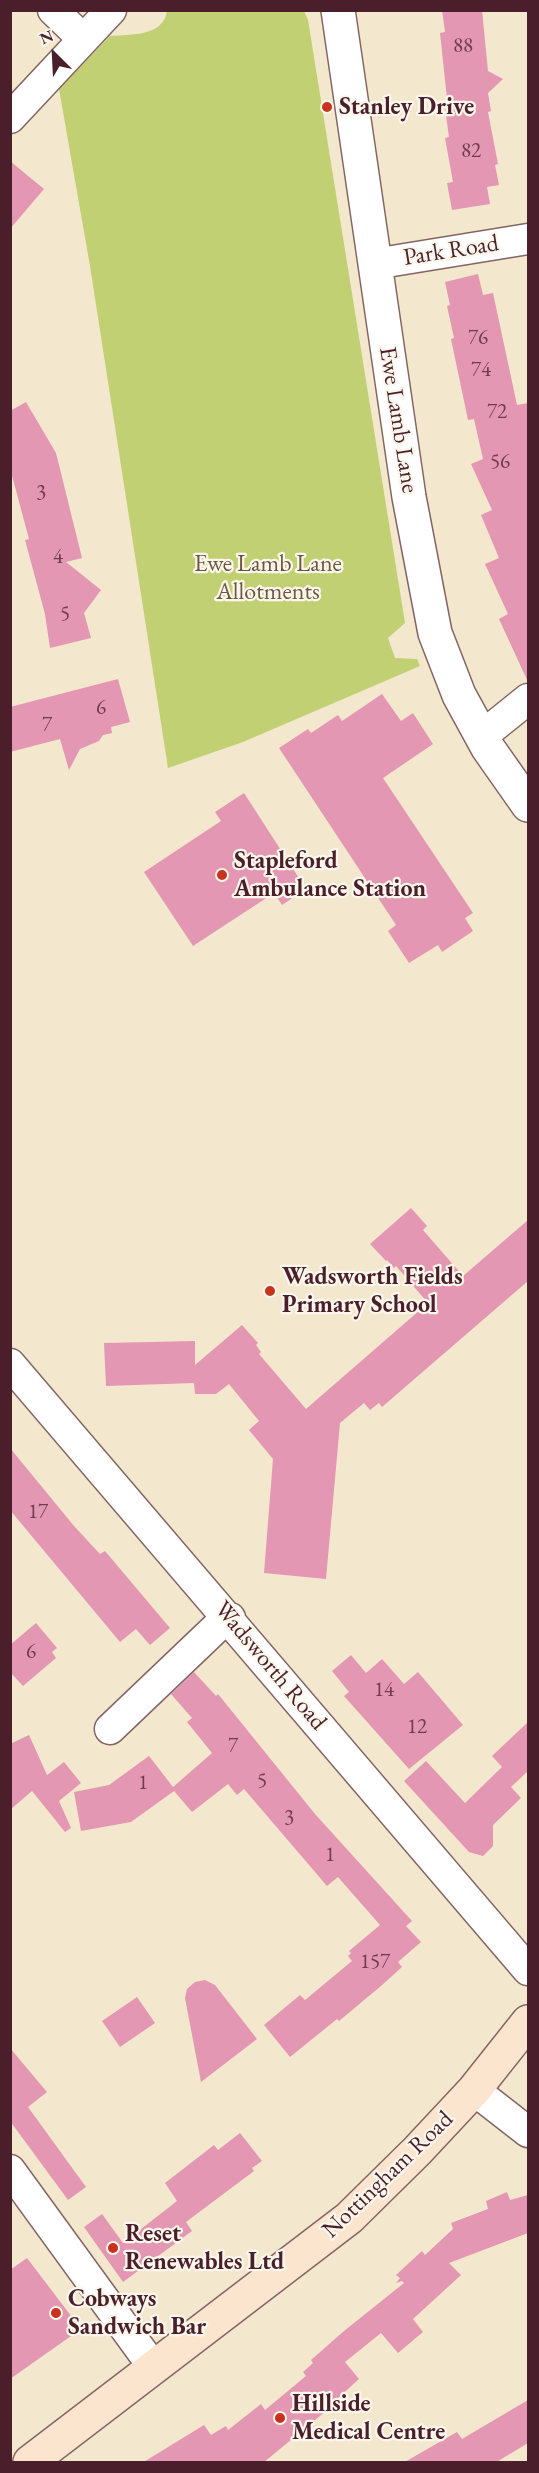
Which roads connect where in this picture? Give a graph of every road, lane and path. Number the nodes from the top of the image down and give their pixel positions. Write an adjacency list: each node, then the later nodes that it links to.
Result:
1 (53, 10): 4 (street)
2 (111, 10): 4 (street)
3 (338, 10): 7 (street, Ewe Lamb Lane)
4 (83, 39): 5 (street)
5 (10, 118)
6 (528, 239): 7 (street, Park Road)
7 (374, 264): 9 (street, Ewe Lamb Lane)
8 (528, 699): 9 (street)
9 (482, 736): 10 (street, Ewe Lamb Lane)
10 (528, 805)
11 (10, 1364): 12 (street, Wadsworth Road)
12 (230, 1618): 13 (street); 14 (street, Wadsworth Road)
13 (110, 1729)
14 (528, 1970)
15 (528, 2022): 16 (main road, Nottingham Road)
16 (474, 2090): 17 (street); 19 (main road, Nottingham Road)
17 (528, 2132)
18 (10, 2170): 19 (street)
19 (154, 2368): 20 (main road, Nottingham Road)
20 (30, 2463)

